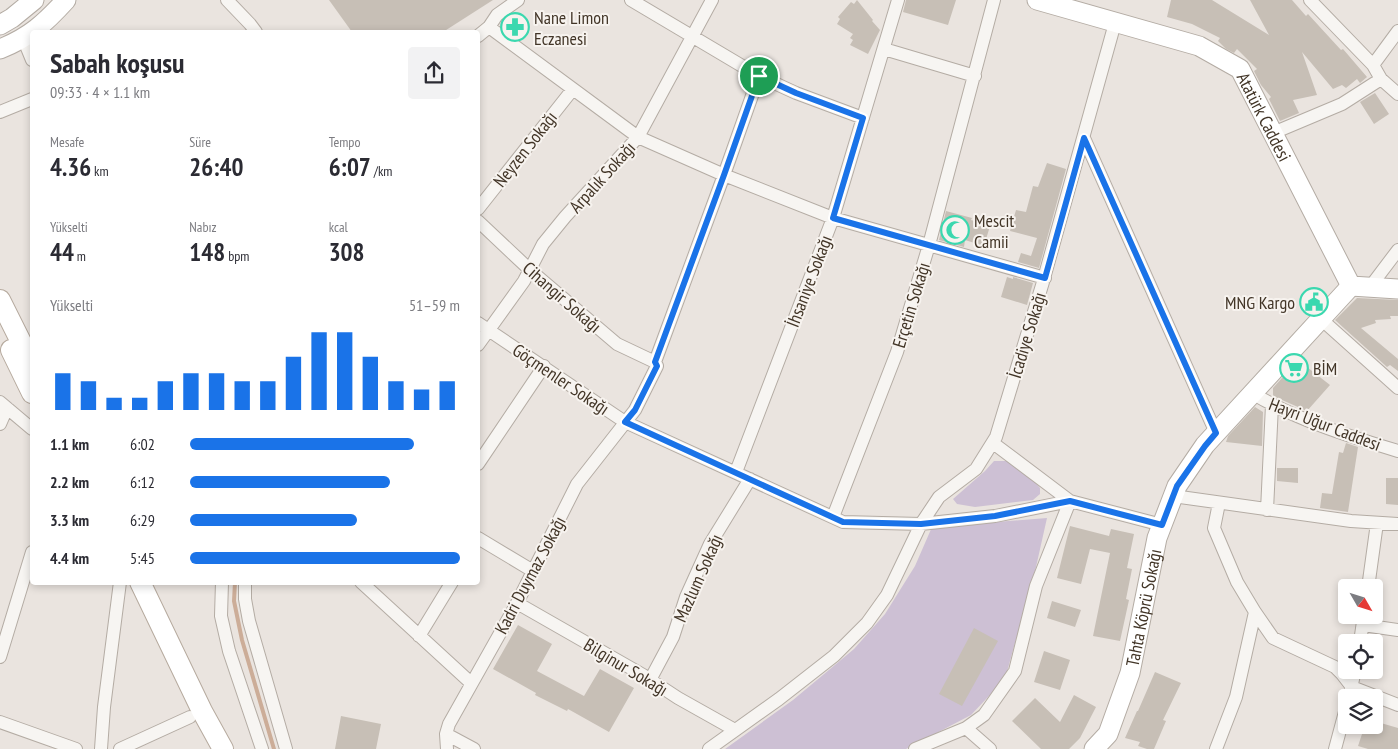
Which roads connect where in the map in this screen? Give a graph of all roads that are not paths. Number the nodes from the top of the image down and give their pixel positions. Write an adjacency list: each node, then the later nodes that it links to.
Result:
1 (34, 0): 13 (main road)
2 (50, 0): 21 (main road)
3 (66, 0): 15 (main road)
4 (227, 0): 16 (street)
5 (518, 0): 14 (street)
6 (631, 0): 20 (street)
7 (712, 0): 20 (street, Arpalık Sokağı)
8 (898, 0): 24 (street, İhsaniye Sokağı)
9 (994, 0): 28 (street, Erçetin Sokağı)
10 (1037, 0): 12 (main road, Atatürk Caddesi)
11 (1310, 0): 26 (street)
12 (1115, 23): 35 (main road, Atatürk Caddesi); 37 (street, İcadiye Sokağı)
13 (0, 24)
14 (489, 27): 19 (street); 30 (street)
15 (36, 30)
16 (254, 30)
17 (1398, 31): 26 (street)
18 (30, 34): 22 (main road)
19 (480, 34)
20 (692, 37): 27 (street); 36 (street, Arpalık Sokağı)
21 (0, 38)
22 (23, 38): 23 (main road); 25 (street)
23 (0, 49)
24 (884, 49): 28 (street); 34 (street, İhsaniye Sokağı)
25 (30, 55)
26 (1373, 65): 29 (street)
27 (759, 76): 34 (street); 38 (street, Kadri Duymaz Sokağı)
28 (975, 76): 42 (street, Erçetin Sokağı)
29 (1381, 79): 31 (street); 35 (street)
30 (573, 89): 36 (street); 39 (street, Neyzen Sokağı)
31 (1398, 94)
32 (30, 100): 33 (street)
33 (0, 112)
34 (863, 118): 40 (street, İhsaniye Sokağı)
35 (1273, 133): 46 (main road, Atatürk Caddesi)
36 (638, 137): 38 (street); 44 (street, Arpalık Sokağı)
37 (1084, 138): 45 (street, İcadiye Sokağı); 63 (street)
38 (724, 175): 40 (street); 53 (street, Kadri Duymaz Sokağı)
39 (480, 207)
40 (833, 218): 42 (street); 67 (street, İhsaniye Sokağı)
41 (480, 224): 44 (street, Cihangir Sokağı)
42 (929, 245): 45 (street); 73 (street, Erçetin Sokağı)
43 (1398, 250): 46 (street, Tahta Köprü Sokağı)
44 (530, 270): 50 (street, Arpalık Sokağı); 53 (street, Cihangir Sokağı)
45 (1045, 278): 64 (street, İcadiye Sokağı)
46 (1360, 287): 47 (main road); 49 (main road, Tahta Köprü Sokağı)
47 (1398, 289)
48 (0, 300): 52 (main road)
49 (1321, 319): 55 (street); 57 (main road, Tahta Köprü Sokağı)
50 (483, 326): 54 (street, Göçmenler Sokağı)
51 (0, 328): 56 (main road)
52 (30, 360)
53 (655, 362): 60 (street, Kadri Duymaz Sokağı)
54 (544, 366): 60 (street, Göçmenler Sokağı); 66 (street)
55 (1398, 388)
56 (30, 389)
57 (1252, 394): 59 (street, Hayri Uğur Caddesi); 63 (main road, Tahta Köprü Sokağı)
58 (4, 405): 61 (street); 62 (street)
59 (1272, 406): 65 (street, Hayri Uğur Caddesi); 72 (street)
60 (625, 422): 67 (street, Göçmenler Sokağı); 80 (street, Kadri Duymaz Sokağı)
61 (0, 424)
62 (30, 427)
63 (1216, 433): 69 (main road, Tahta Köprü Sokağı)
64 (992, 443): 70 (street); 75 (street, İcadiye Sokağı)
65 (1398, 451)
66 (480, 461)
67 (736, 472): 68 (street, Göçmenler Sokağı)
68 (750, 479): 73 (street, Göçmenler Sokağı); 95 (street, Mazlum Sokağı)
69 (1173, 496): 71 (street); 77 (main road, Tahta Köprü Sokağı)
70 (1070, 501): 75 (street, Göçmenler Sokağı); 77 (street, Göçmenler Sokağı); 102 (street)
71 (1219, 503): 72 (street); 90 (street)
72 (1267, 510): 74 (street)
73 (833, 517): 75 (street, Göçmenler Sokağı)
74 (1377, 523): 76 (street); 81 (street)
75 (921, 524): 103 (street, İcadiye Sokağı)
76 (1398, 524)
77 (1162, 525): 118 (main road, Tahta Köprü Sokağı)
78 (480, 540): 80 (street)
79 (30, 559): 94 (street)
80 (533, 571): 89 (street, Kadri Duymaz Sokağı)
81 (1369, 579)
82 (120, 585): 107 (street)
83 (127, 585): 100 (main road)
84 (141, 585): 110 (main road)
85 (222, 585): 111 (street)
86 (245, 585): 112 (street)
87 (364, 585): 93 (street)
88 (450, 585): 93 (street)
89 (517, 603): 95 (street, Bilginur Sokağı); 96 (street, Kadri Duymaz Sokağı)
90 (1255, 612): 97 (street); 119 (street)
91 (1377, 624): 92 (street)
92 (1398, 630)
93 (419, 636): 96 (street)
94 (0, 657)
95 (650, 680): 103 (street, Bilginur Sokağı)
96 (471, 683): 104 (street, Kadri Duymaz Sokağı)
97 (1350, 689)
98 (1383, 701): 99 (street)
99 (1398, 705)
100 (190, 717): 108 (street); 109 (main road)
101 (0, 722): 106 (street)
102 (966, 728): 116 (street); 117 (street)
103 (735, 730): 115 (street, İcadiye Sokağı)
104 (446, 734): 113 (street, Kadri Duymaz Sokağı); 114 (street)
105 (1339, 734): 120 (street)
106 (76, 749)
107 (101, 749)
108 (120, 749)
109 (208, 749)
110 (223, 749)
111 (262, 749)
112 (286, 749)
113 (447, 749)
114 (474, 749)
115 (709, 749)
116 (915, 749)
117 (990, 749)
118 (1094, 749)
119 (1216, 749)
120 (1335, 749)

